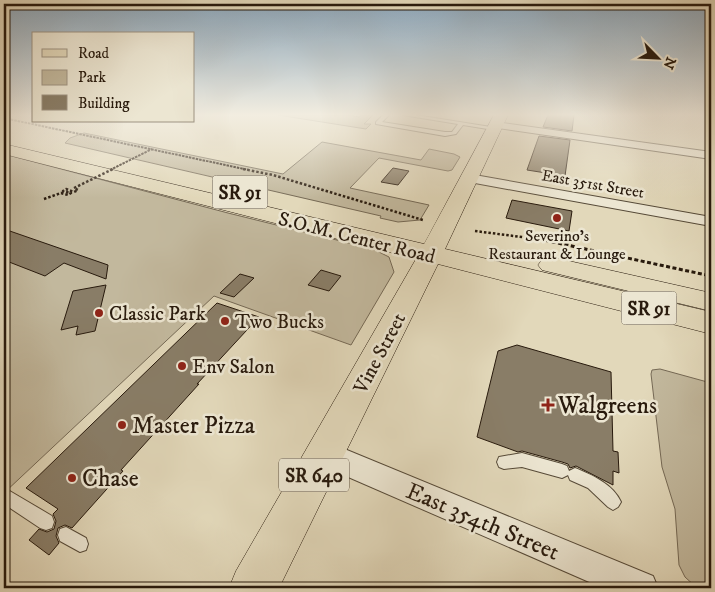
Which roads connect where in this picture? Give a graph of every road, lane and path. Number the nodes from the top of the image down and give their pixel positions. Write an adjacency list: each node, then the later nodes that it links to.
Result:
1 (28, 143): 12 (main road, S.O.M. Center Road / SR 91)
2 (122, 143): 6 (path)
3 (486, 143): 8 (main road, Vine Street / SR 640)
4 (624, 143): 7 (street)
5 (4, 149): 12 (main road, S.O.M. Center Road / SR 91)
6 (152, 149): 9 (path, bridge); 12 (path)
7 (711, 156)
8 (469, 178): 10 (street, East 351st Street); 12 (main road, Vine Street / SR 640)
9 (44, 198)
10 (711, 222)
11 (474, 231): 13 (path)
12 (430, 238): 14 (main road, S.O.M. Center Road / SR 91); 15 (main road, S.O.M. Center Road / SR 91); 16 (main road, Vine Street / SR 640)
13 (711, 276)
14 (711, 302)
15 (711, 323)
16 (325, 454): 21 (main road, Vine Street / SR 640); 22 (street, East 354th Street)
17 (504, 462): 19 (lane)
18 (8, 498): 20 (lane)
19 (613, 502)
20 (46, 522)
21 (253, 588)
22 (641, 588)

